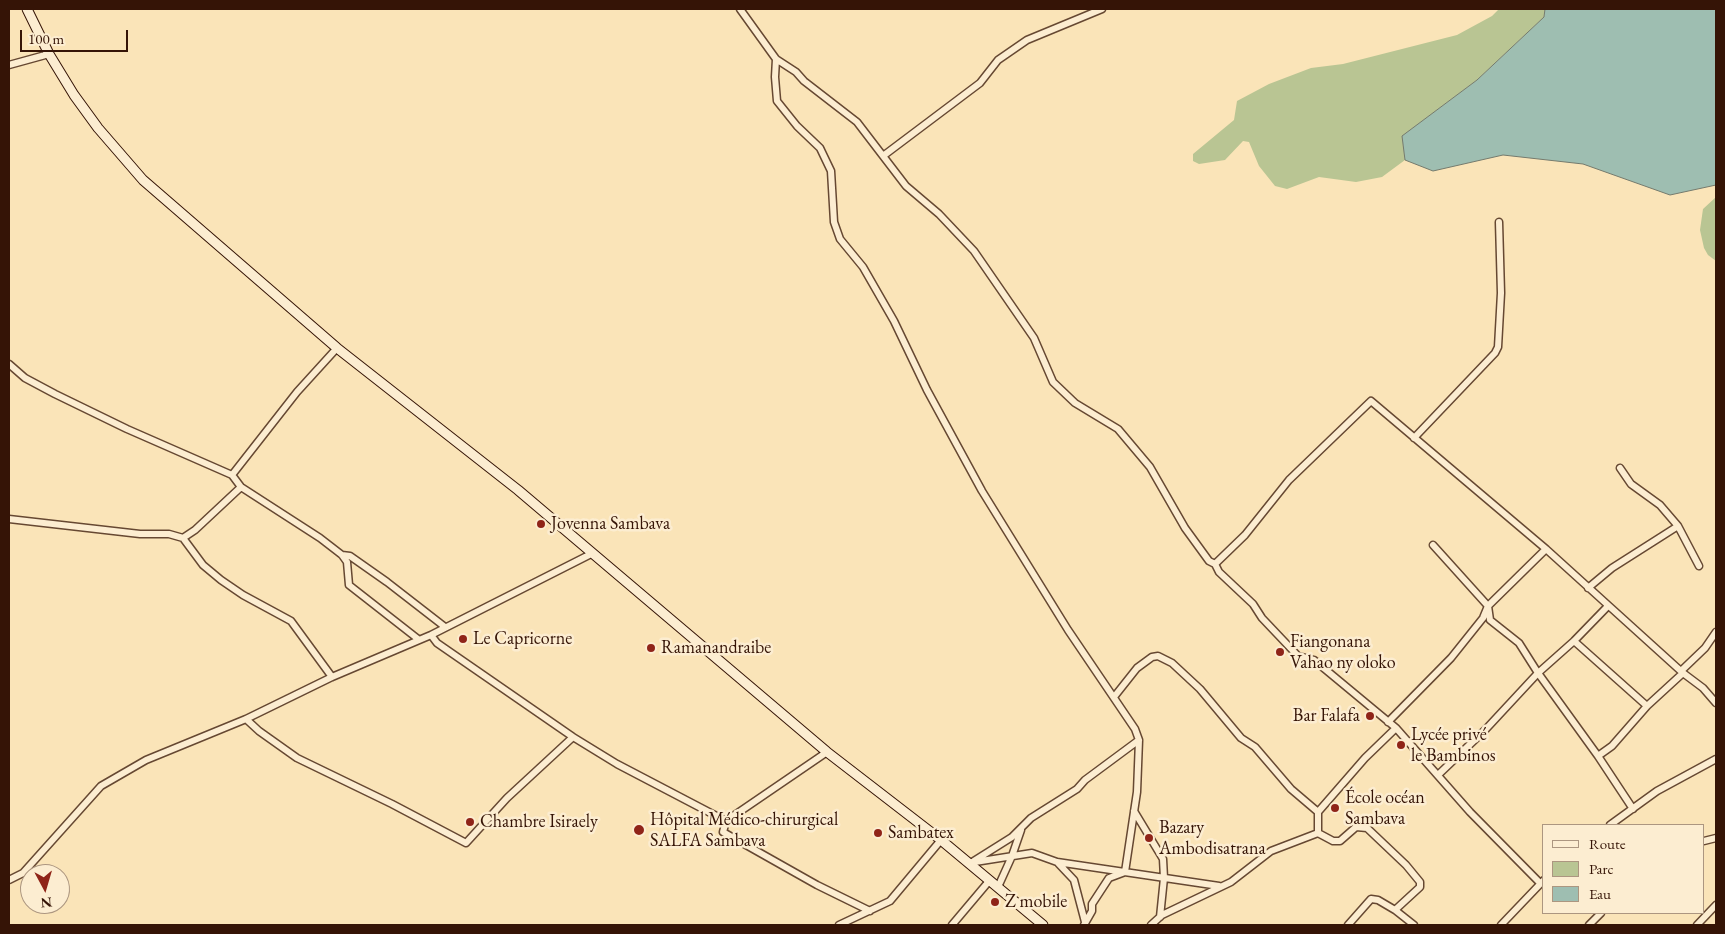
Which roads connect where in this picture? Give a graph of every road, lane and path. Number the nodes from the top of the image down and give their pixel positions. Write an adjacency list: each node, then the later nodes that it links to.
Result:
1 (27, 9): 4 (main road)
2 (740, 9): 5 (street)
3 (1102, 9): 7 (street)
4 (49, 54): 6 (street); 9 (main road)
5 (776, 59): 7 (street); 35 (street)
6 (9, 65)
7 (883, 156): 22 (street)
8 (1499, 222): 11 (street)
9 (337, 348): 13 (street); 20 (main road)
10 (9, 364): 13 (street)
11 (1414, 438): 19 (street); 22 (street)
12 (1620, 468): 16 (street)
13 (232, 475): 14 (street)
14 (241, 487): 17 (street); 21 (street)
15 (9, 519): 17 (street)
16 (1678, 526): 23 (street); 24 (street)
17 (183, 538): 34 (street)
18 (1433, 545): 25 (street)
19 (1546, 549): 24 (street); 25 (street)
20 (593, 553): 27 (street); 43 (main road)
21 (342, 555): 27 (street); 30 (street)
22 (1215, 564): 39 (street)
23 (1699, 566)
24 (1588, 588): 26 (street)
25 (1488, 606): 33 (street); 39 (street)
26 (1608, 606): 31 (street); 32 (street)
27 (445, 627): 29 (street)
28 (1716, 632): 32 (street)
29 (431, 635): 30 (street); 41 (street)
30 (418, 639): 34 (street)
31 (1574, 641): 33 (street); 37 (street)
32 (1682, 672): 36 (street); 37 (street)
33 (1538, 673): 44 (street); 46 (street)
34 (332, 677): 38 (street)
35 (1114, 696): 42 (street); 49 (street)
36 (1716, 703)
37 (1647, 706): 44 (street)
38 (246, 719): 41 (street); 60 (street)
39 (1388, 722): 40 (street)
40 (1396, 728): 46 (street); 49 (street)
41 (573, 737): 50 (street)
42 (1140, 740): 48 (street); 52 (street)
43 (827, 752): 50 (street); 54 (main road)
44 (1598, 756): 47 (street)
45 (1716, 759): 47 (street)
46 (1439, 774): 62 (street)
47 (1633, 809): 51 (street)
48 (1134, 811): 58 (street); 59 (street)
49 (1318, 812): 53 (street)
50 (726, 821): 67 (street)
51 (1611, 824)
52 (1021, 830): 55 (street); 57 (street)
53 (1318, 833): 63 (street); 66 (street)
54 (941, 840): 57 (main road); 67 (street)
55 (1012, 856): 56 (street); 57 (street); 64 (street)
56 (1057, 862): 58 (street); 70 (street)
57 (969, 864): 61 (main road)
58 (1124, 872): 59 (street); 70 (street)
59 (1164, 878): 63 (street); 69 (street)
60 (9, 880)
61 (990, 880): 64 (main road); 72 (street)
62 (1542, 882): 77 (street)
63 (1219, 886): 69 (street)
64 (998, 887): 73 (main road)
65 (1716, 905): 79 (street)
66 (1395, 910): 75 (street); 76 (street)
67 (870, 911): 71 (street)
68 (1600, 914): 78 (street)
69 (1160, 917): 74 (street)
70 (1085, 924)
71 (838, 925)
72 (952, 925)
73 (1043, 925)
74 (1151, 925)
75 (1348, 925)
76 (1414, 925)
77 (1501, 925)
78 (1589, 925)
79 (1697, 925)

